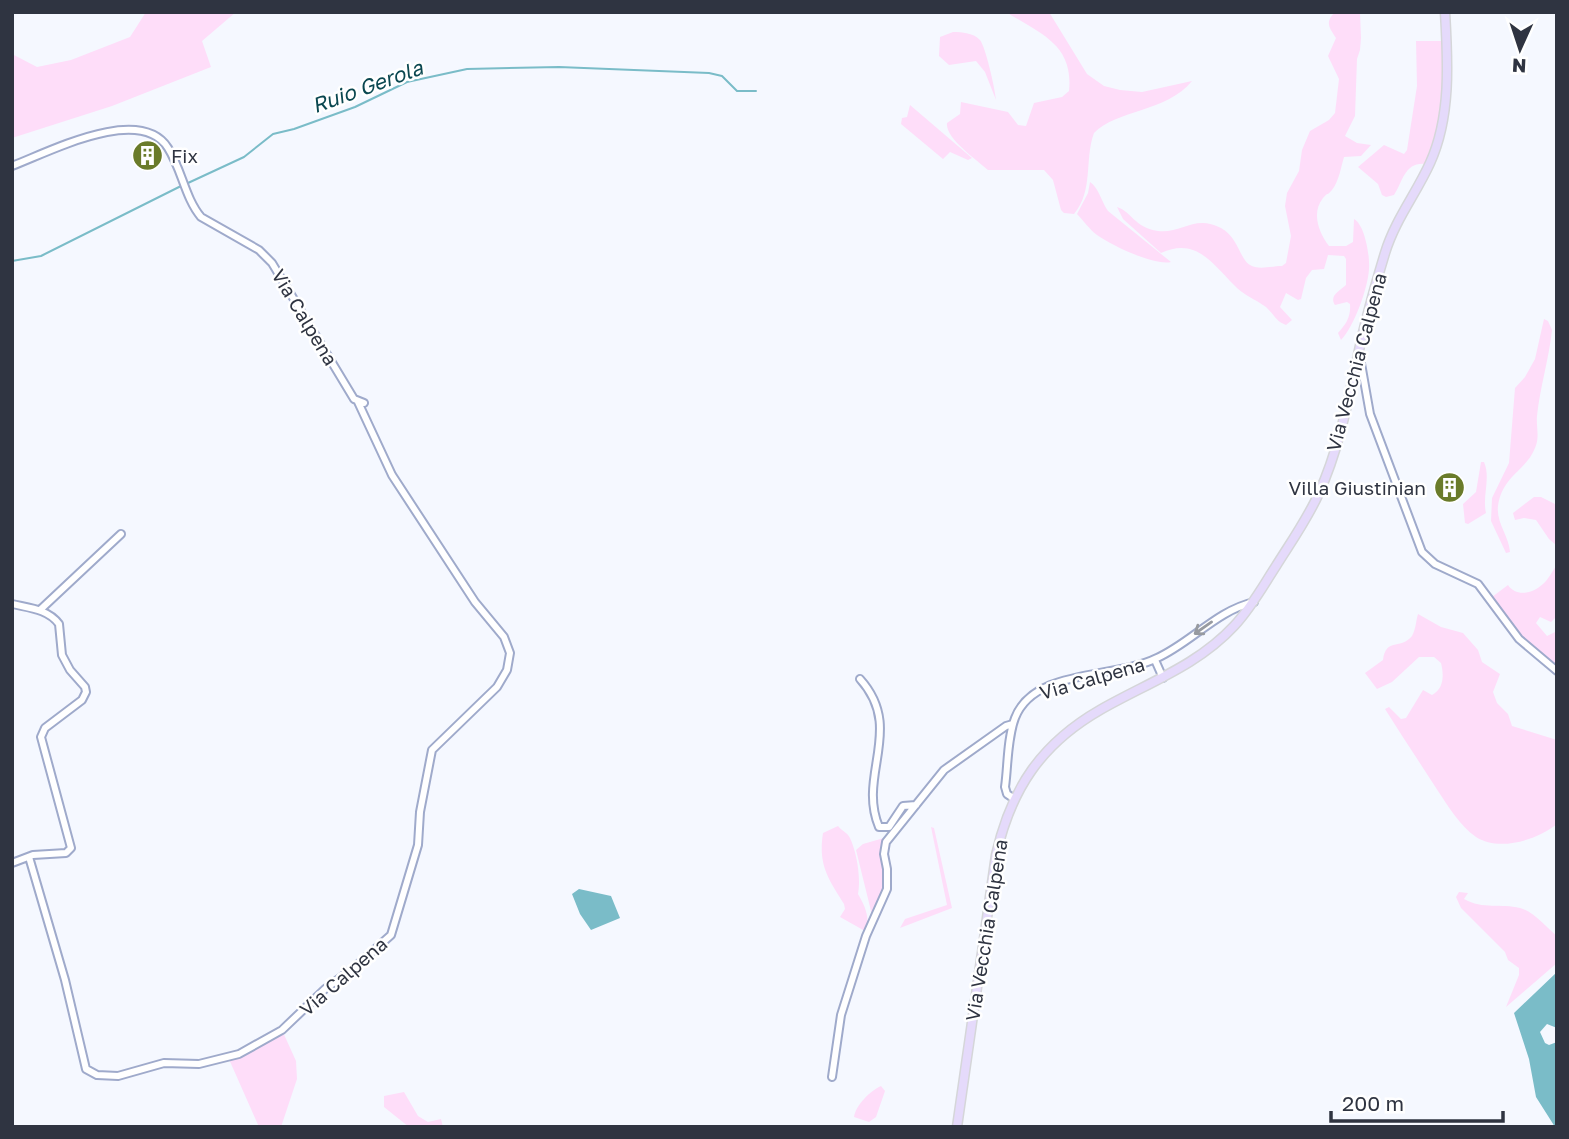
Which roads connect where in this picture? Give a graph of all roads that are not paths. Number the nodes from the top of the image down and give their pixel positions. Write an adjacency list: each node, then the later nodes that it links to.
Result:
1 (1445, 12): 3 (main road, Via Vecchia Calpena)
2 (12, 166): 15 (street, Via Calpena)
3 (1359, 352): 5 (main road, Via Vecchia Calpena); 9 (street)
4 (121, 534): 7 (street)
5 (1254, 602): 8 (street, Via Calpena, one-way to 8); 10 (main road, Via Vecchia Calpena)
6 (12, 604): 7 (street)
7 (40, 610): 15 (street)
8 (1154, 660): 10 (street); 12 (street, Via Calpena)
9 (1557, 671)
10 (1163, 678): 13 (main road, Via Vecchia Calpena)
11 (860, 679): 14 (street, Via Calpena)
12 (1013, 724): 13 (street, Via Calpena); 14 (street, Via Calpena)
13 (1013, 798): 18 (main road, Via Vecchia Calpena)
14 (914, 803): 17 (street, Via Calpena)
15 (29, 857): 16 (street)
16 (12, 863)
17 (832, 1077)
18 (957, 1127)

